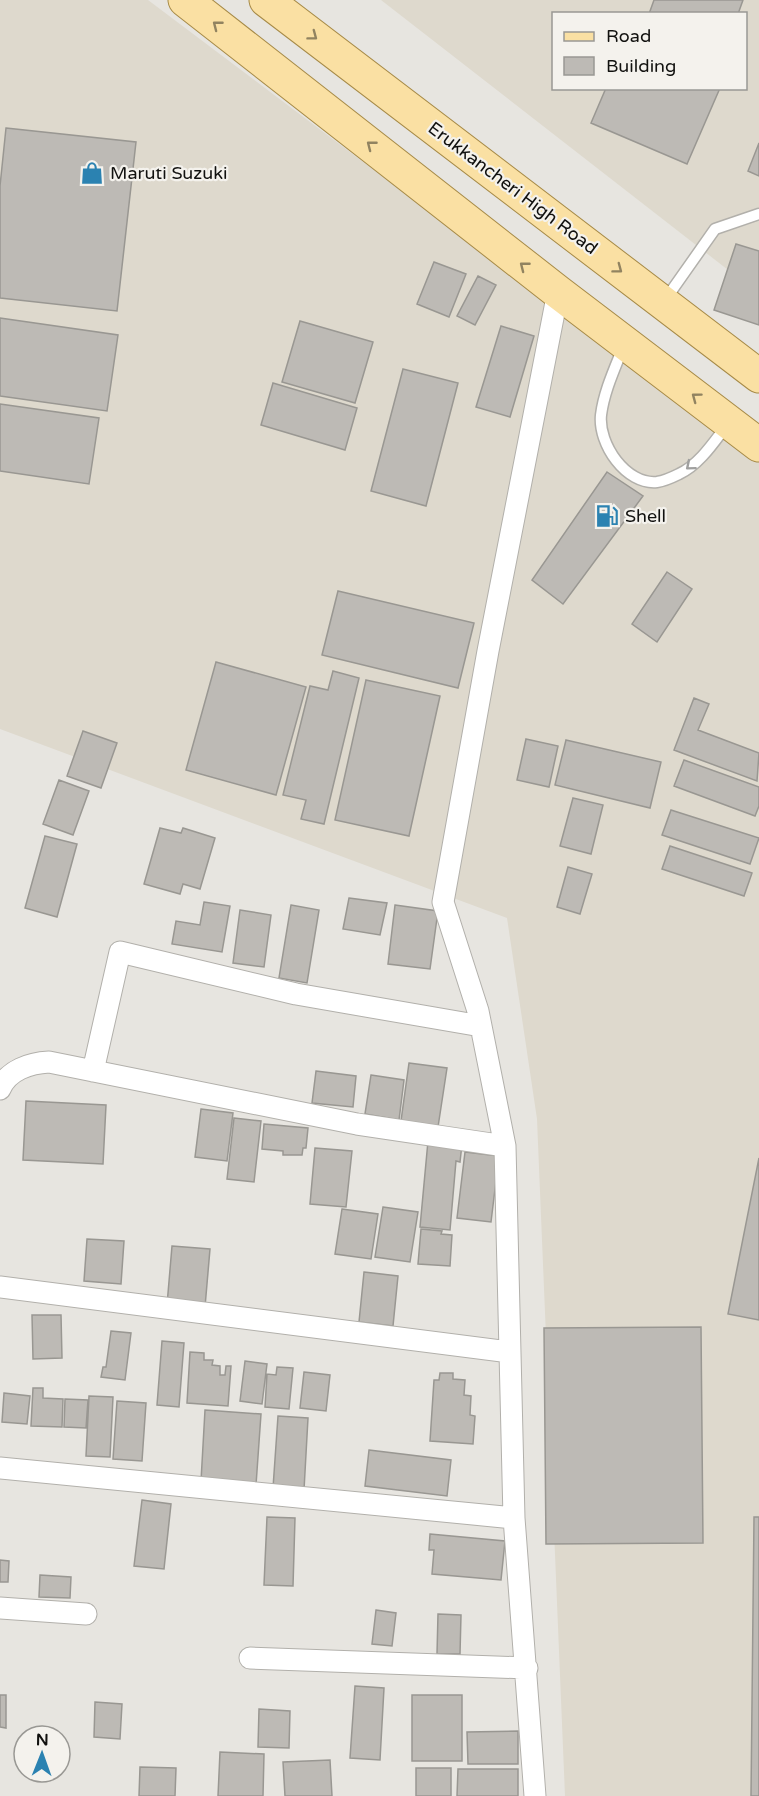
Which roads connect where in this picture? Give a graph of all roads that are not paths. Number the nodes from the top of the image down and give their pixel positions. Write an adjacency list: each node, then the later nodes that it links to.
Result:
1 (185, 0): 4 (main road, one-way to 1)
2 (266, 0): 5 (main road, Erukkancheri High Road, one-way to 5)
3 (759, 214): 5 (lane)
4 (558, 292): 6 (main road); 10 (street)
5 (663, 303): 7 (main road, Erukkancheri High Road)
6 (625, 343): 8 (main road, one-way to 6); 8 (lane, one-way to 6)
7 (759, 376)
8 (729, 423): 9 (main road)
9 (759, 445)
10 (481, 1026): 11 (street); 13 (street)
11 (93, 1071): 12 (street); 13 (street)
12 (0, 1089)
13 (505, 1146): 15 (street)
14 (0, 1287): 15 (street)
15 (510, 1352): 17 (street)
16 (0, 1468): 17 (street)
17 (514, 1518): 21 (street)
18 (0, 1608): 19 (street)
19 (86, 1614)
20 (250, 1658): 21 (street)
21 (527, 1668): 22 (street)
22 (535, 1796)

